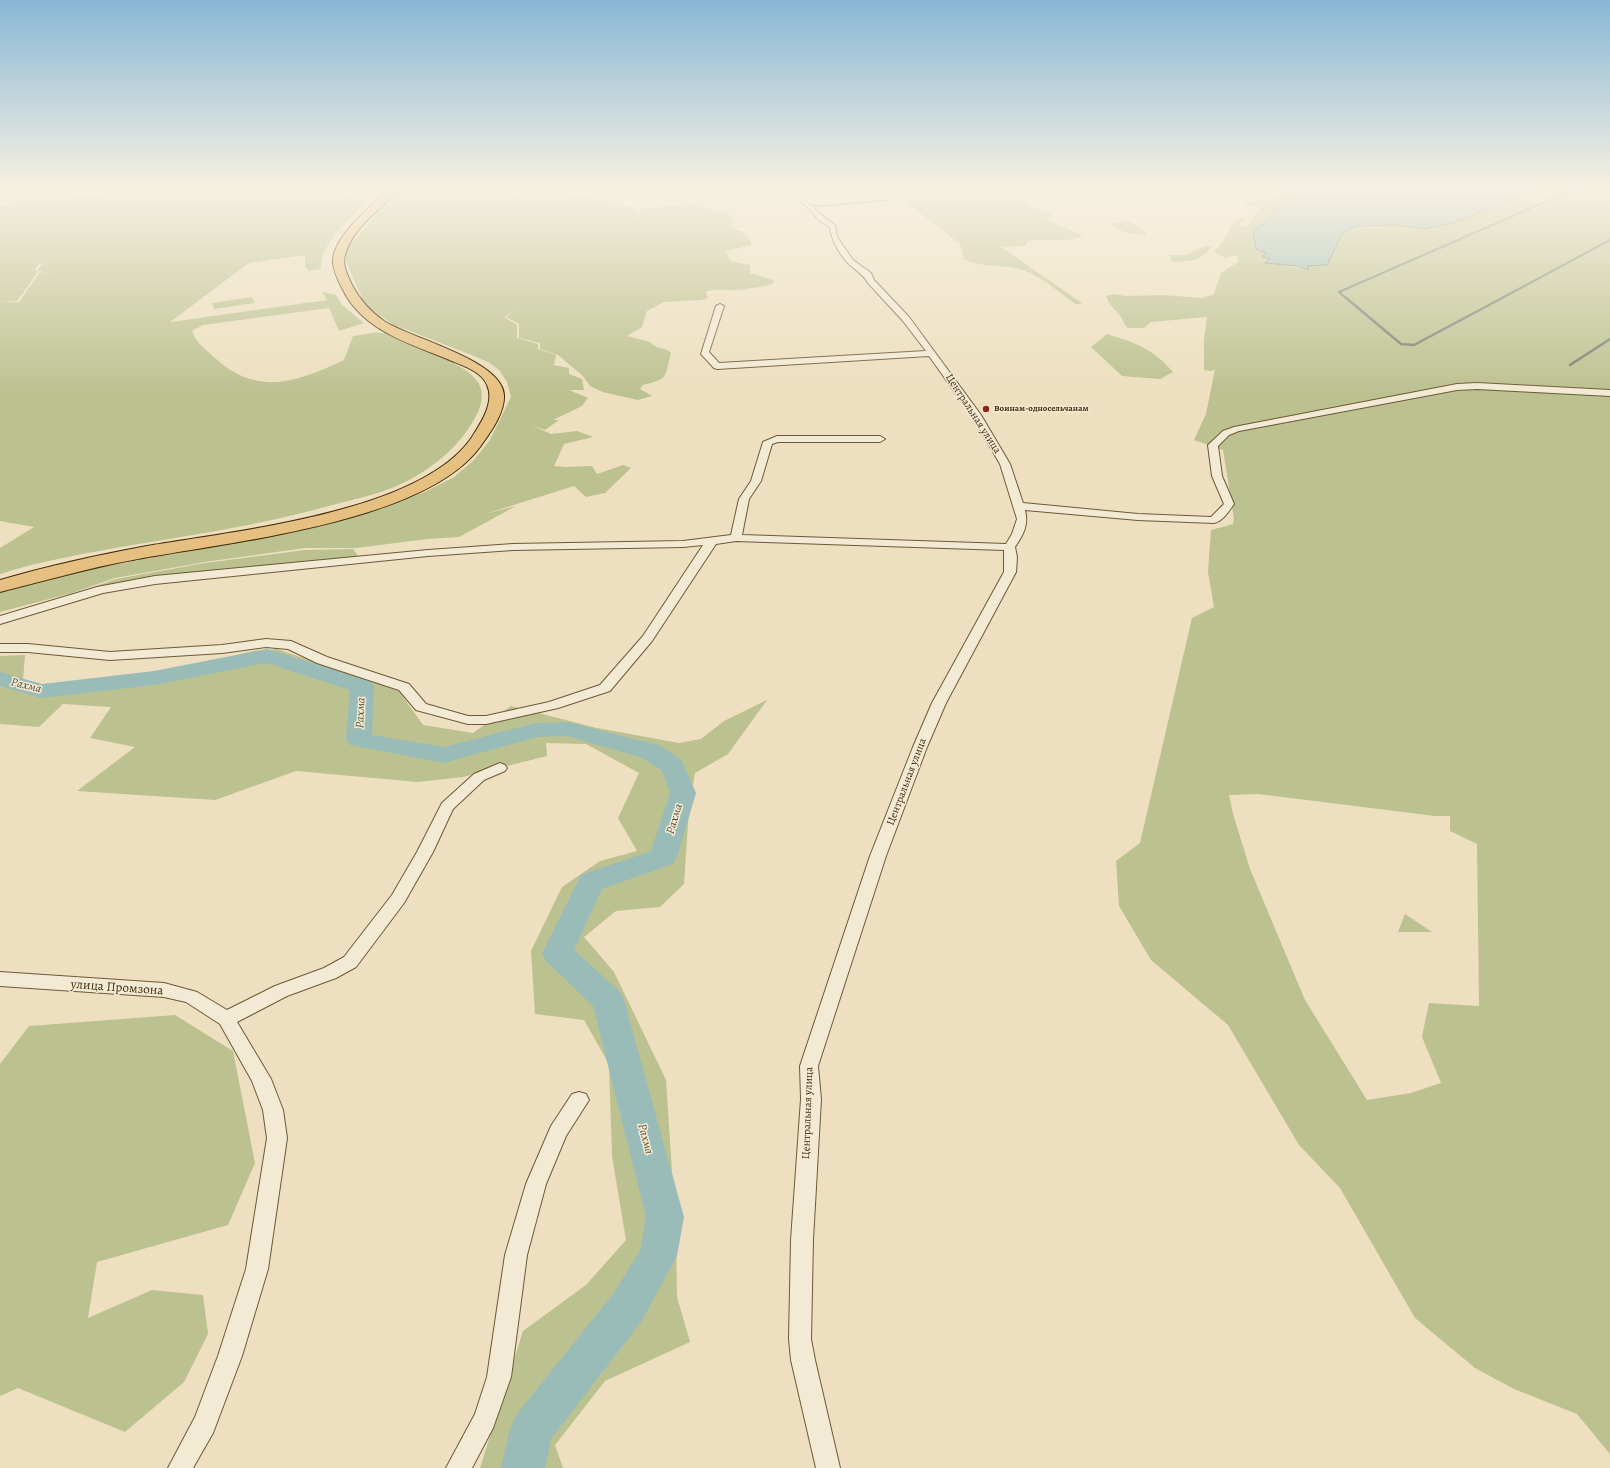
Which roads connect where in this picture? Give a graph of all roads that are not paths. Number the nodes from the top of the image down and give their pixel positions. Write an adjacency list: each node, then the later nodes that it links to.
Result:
1 (338, 257): 11 (main road)
2 (847, 257): 4 (street, Центральная улица)
3 (720, 306): 4 (street)
4 (931, 353): 7 (street, Центральная улица)
5 (1610, 393): 7 (street)
6 (880, 439): 8 (street)
7 (1019, 506): 10 (street, Центральная улица)
8 (736, 538): 9 (street); 10 (street)
9 (711, 542): 12 (street); 13 (street)
10 (1009, 547): 20 (street, Центральная улица)
11 (0, 586)
12 (0, 620)
13 (0, 648)
14 (500, 768): 16 (street)
15 (0, 979): 16 (street, улица Промзона)
16 (226, 1019): 18 (street)
17 (579, 1100): 19 (street)
18 (180, 1468)
19 (458, 1468)
20 (828, 1468)

